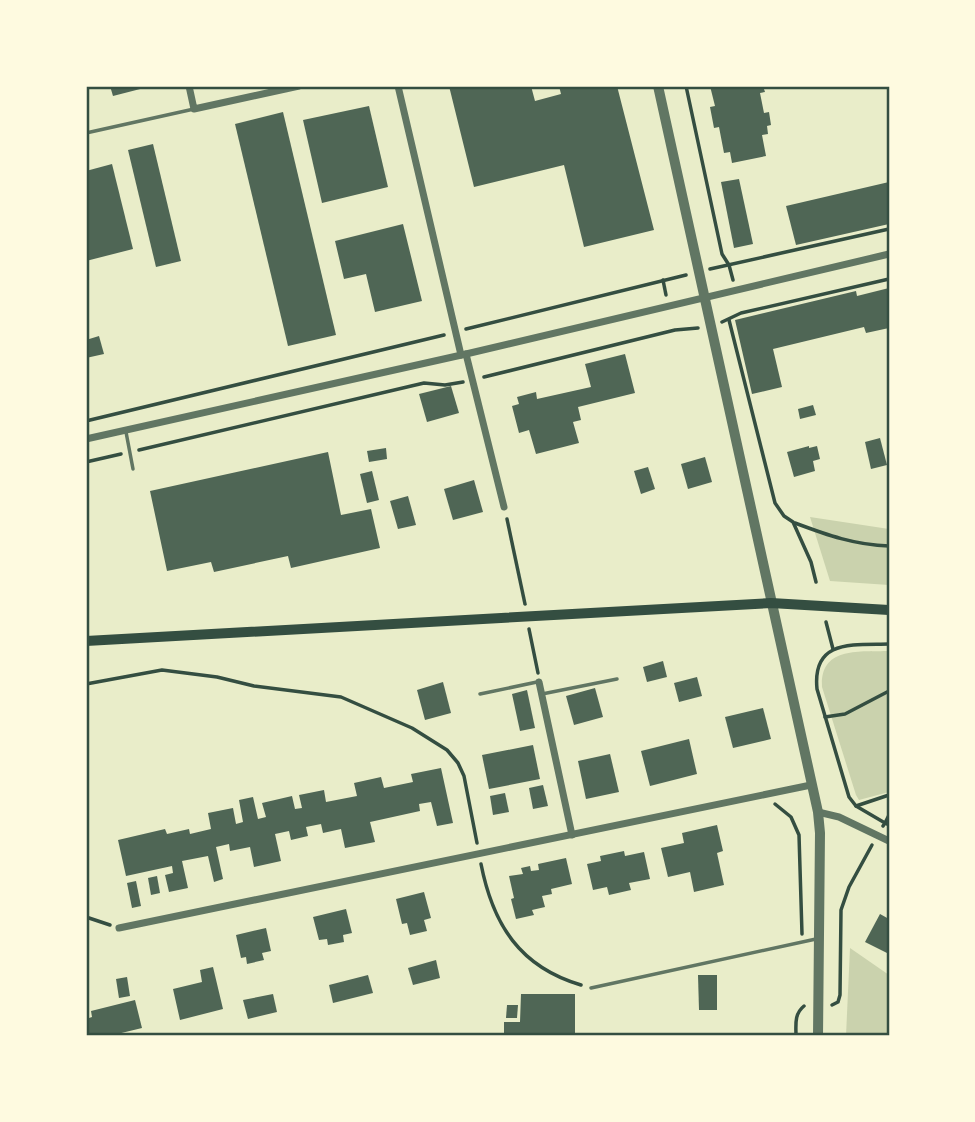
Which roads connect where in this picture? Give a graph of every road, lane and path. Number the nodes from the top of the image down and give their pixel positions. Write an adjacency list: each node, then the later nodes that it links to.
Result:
1 (189, 86): 6 (street)
2 (299, 86): 6 (street)
3 (398, 86): 16 (street)
4 (658, 86): 11 (street)
5 (686, 86): 10 (path)
6 (194, 109): 7 (lane)
7 (86, 133)
8 (889, 229): 10 (path)
9 (889, 254): 13 (street)
10 (729, 265): 11 (path)
11 (698, 272): 13 (street); 16 (path)
12 (889, 279): 14 (path)
13 (703, 298): 15 (street); 17 (street)
14 (729, 320): 15 (path); 26 (path)
15 (709, 326): 18 (path); 29 (street)
16 (456, 332): 17 (street); 19 (path)
17 (464, 354): 18 (street); 20 (street)
18 (472, 380): 22 (path); 25 (street)
19 (86, 421)
20 (125, 430): 21 (street); 22 (lane)
21 (86, 439)
22 (130, 452): 23 (path); 24 (lane)
23 (86, 462)
24 (133, 469)
25 (504, 507): 31 (path)
26 (793, 522): 27 (path); 28 (path)
27 (889, 545)
28 (816, 582)
29 (771, 603): 30 (main road); 31 (main road); 43 (street)
30 (889, 610)
31 (527, 617): 33 (main road); 37 (path)
32 (826, 622): 35 (path)
33 (86, 641)
34 (889, 644): 35 (path)
35 (833, 649): 42 (path)
36 (617, 679): 41 (lane)
37 (539, 682): 40 (lane); 41 (street)
38 (86, 684): 53 (path)
39 (889, 691): 42 (path)
40 (480, 694)
41 (542, 694): 50 (street)
42 (825, 717): 46 (path)
43 (811, 785): 45 (street); 47 (street)
44 (889, 795): 46 (path)
45 (761, 796): 50 (street); 56 (path)
46 (856, 806): 49 (path)
47 (818, 812): 51 (street); 57 (street)
48 (889, 815): 49 (path)
49 (887, 824): 51 (path)
50 (572, 835): 53 (street)
51 (878, 835): 52 (street); 59 (path)
52 (889, 841)
53 (479, 854): 55 (street); 58 (path)
54 (86, 917): 55 (path)
55 (119, 928)
56 (801, 930)
57 (818, 939): 58 (lane); 59 (street)
58 (591, 988)
59 (818, 1004): 60 (path); 61 (street)
60 (796, 1036)
61 (818, 1036)

